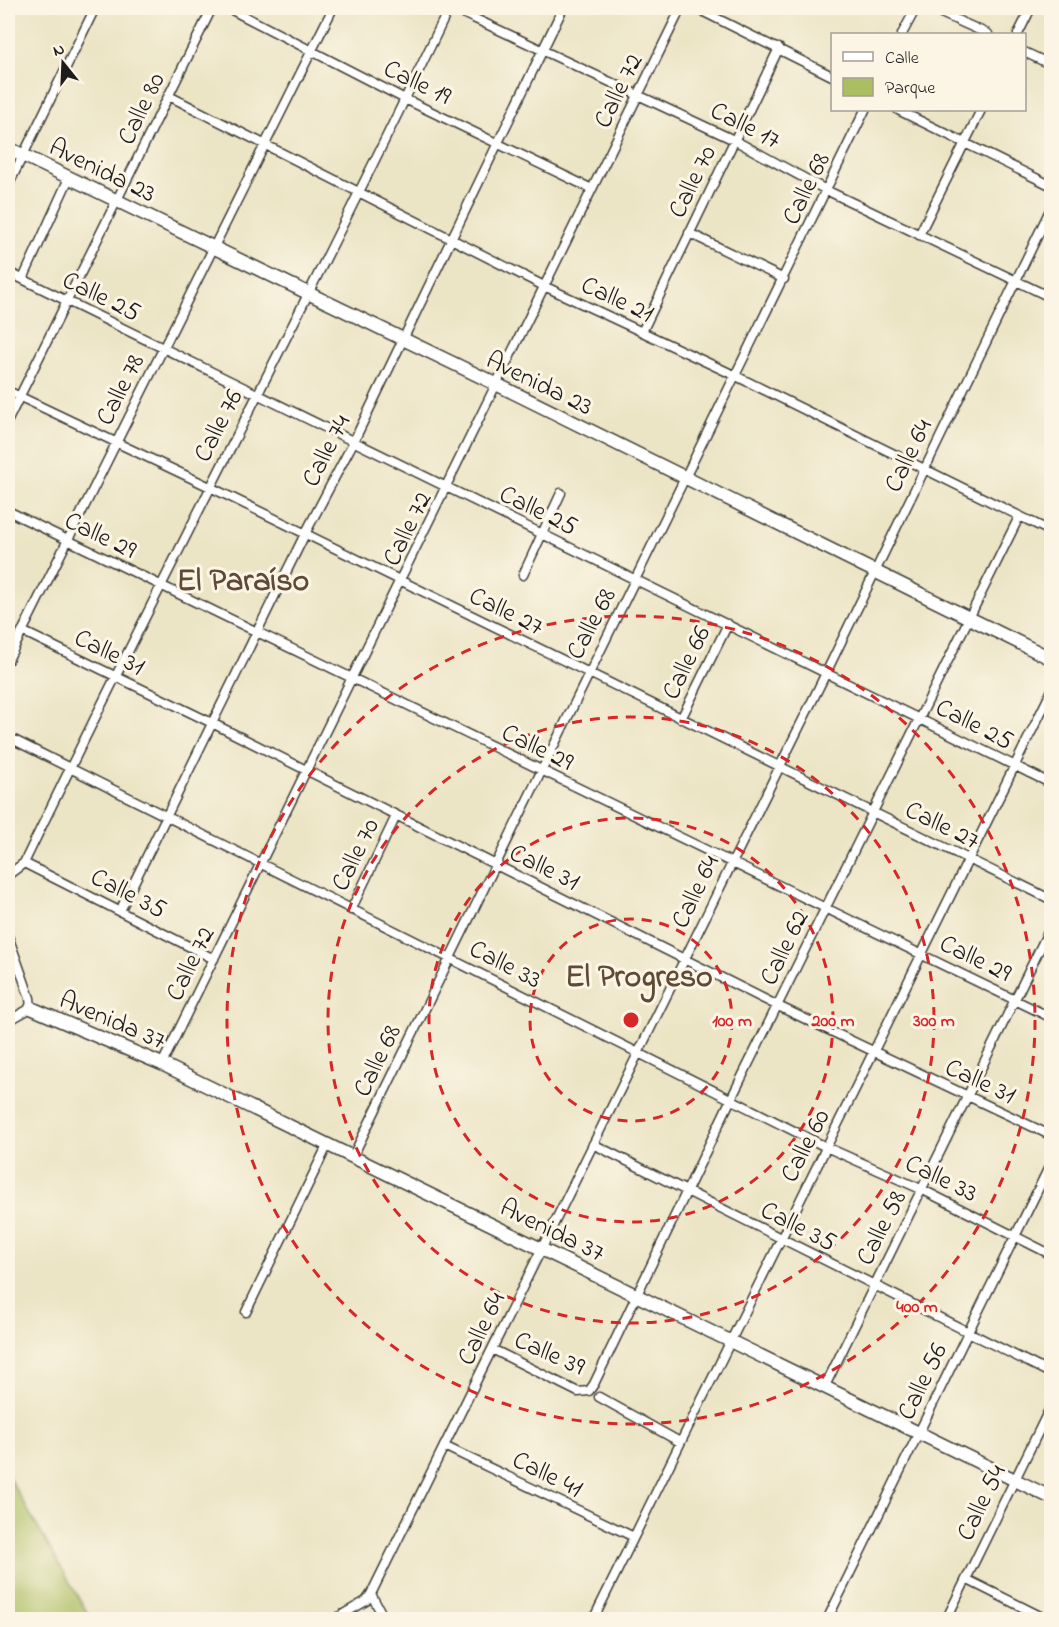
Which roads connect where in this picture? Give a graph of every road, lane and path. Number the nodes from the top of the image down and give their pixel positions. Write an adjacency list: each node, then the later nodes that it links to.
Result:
1 (95, 8): 32 (street)
2 (212, 8): 21 (street, Calle 80)
3 (228, 8): 16 (street, Calle 19)
4 (333, 8): 16 (street, Calle 78)
5 (451, 8): 17 (street, Calle 17); 23 (street, Calle 76)
6 (563, 8): 17 (street, Calle 74)
7 (681, 8): 22 (street, Calle 72)
8 (696, 8): 15 (street)
9 (916, 8): 12 (street)
10 (930, 8): 13 (street)
11 (1032, 8): 14 (street)
12 (903, 33)
13 (986, 33)
14 (1019, 33)
15 (779, 48): 20 (street); 27 (street, Calle 70)
16 (311, 51): 23 (street, Calle 19); 28 (street, Calle 78)
17 (542, 51): 22 (street, Calle 17); 30 (street, Calle 74)
18 (1026, 53): 19 (street)
19 (1052, 65)
20 (831, 75)
21 (169, 96): 28 (street, Calle 21); 39 (street, Calle 80)
22 (638, 96): 27 (street, Calle 17); 36 (street, Calle 72)
23 (405, 99): 30 (street, Calle 19); 38 (street, Calle 76)
24 (865, 111): 37 (street, Calle 68)
25 (900, 111): 29 (street)
26 (980, 111): 29 (street)
27 (734, 140): 37 (street, Calle 17); 41 (street, Calle 70)
28 (266, 142): 38 (street, Calle 21); 44 (street, Calle 78)
29 (965, 142): 35 (street); 42 (street)
30 (497, 144): 36 (street, Calle 19); 43 (street, Calle 74)
31 (8, 148): 32 (street, Avenida 23)
32 (22, 155): 33 (street, Avenida 23); 34 (street)
33 (69, 178): 39 (street, Avenida 23); 46 (street)
34 (8, 186)
35 (1052, 186)
36 (592, 189): 49 (street, Calle 72)
37 (828, 191): 42 (street, Calle 17); 47 (street, Calle 68)
38 (360, 194): 43 (street, Calle 21); 50 (street, Calle 76)
39 (117, 202): 44 (street, Avenida 23); 52 (street, Calle 80)
40 (1052, 206): 48 (street, Calle 64)
41 (689, 233): 47 (street); 53 (street, Calle 70)
42 (919, 235): 48 (street, Calle 17)
43 (450, 240): 49 (street, Calle 21); 54 (street, Calle 74)
44 (214, 248): 50 (street, Avenida 23); 55 (street, Calle 78)
45 (8, 272): 46 (street, Calle 25)
46 (23, 279): 52 (street, Calle 25)
47 (784, 279): 56 (street, Calle 68)
48 (1015, 280): 51 (street, Calle 17); 64 (street, Calle 64)
49 (544, 286): 53 (street, Calle 21); 57 (street, Calle 72)
50 (307, 296): 54 (street, Avenida 23); 59 (street, Calle 76)
51 (1052, 298)
52 (68, 301): 55 (street, Calle 25); 60 (street, Calle 80)
53 (642, 332): 56 (street, Calle 21)
54 (403, 340): 57 (street, Avenida 23); 62 (street, Calle 74)
55 (163, 348): 59 (street, Calle 25); 63 (street, Calle 78)
56 (736, 376): 64 (street, Calle 21); 65 (street, Calle 68)
57 (496, 384): 65 (street, Avenida 23); 67 (street, Calle 72)
58 (8, 391): 60 (street, Calle 27)
59 (256, 393): 62 (street, Calle 25); 66 (street, Calle 76)
60 (19, 397): 61 (street, Calle 80); 63 (street, Calle 27)
61 (8, 420)
62 (354, 441): 67 (street, Calle 25); 72 (street, Calle 74)
63 (115, 443): 66 (street, Calle 27); 74 (street, Calle 78)
64 (923, 469): 70 (street, Calle 21); 75 (street, Calle 64)
65 (686, 480): 75 (street, Avenida 23); 77 (street, Calle 68)
66 (210, 487): 72 (street, Calle 27); 79 (street, Calle 76)
67 (449, 488): 73 (street, Calle 25); 78 (street, Calle 72)
68 (561, 493): 73 (street)
69 (8, 512): 74 (street, Calle 29)
70 (1019, 517): 71 (street, Calle 21); 80 (street, Calle 62)
71 (1052, 532)
72 (305, 534): 78 (street, Calle 27); 83 (street, Calle 74)
73 (542, 534): 76 (street); 77 (street, Calle 25)
74 (66, 540): 79 (street, Calle 29); 82 (street, Calle 78)
75 (874, 572): 80 (street, Avenida 23); 86 (street, Calle 64)
76 (523, 575)
77 (636, 580): 81 (street, Calle 25); 87 (street, Calle 68)
78 (402, 582): 87 (street, Calle 27); 89 (street, Calle 72)
79 (160, 585): 83 (street, Calle 29); 88 (street, Calle 76)
80 (969, 618): 84 (street, Avenida 23); 91 (street, Calle 62)
81 (728, 624): 86 (street, Calle 25); 92 (street, Calle 66)
82 (22, 632): 85 (street, Calle 78); 88 (street, Calle 31)
83 (256, 633): 89 (street, Calle 29); 93 (street, Calle 74)
84 (1052, 659)
85 (8, 660)
86 (826, 672): 91 (street, Calle 25); 97 (street, Calle 64)
87 (587, 673): 92 (street, Calle 27); 99 (street, Calle 68)
88 (115, 678): 93 (street, Calle 31); 96 (street, Calle 76)
89 (353, 680): 98 (street, Calle 72); 99 (street, Calle 29)
90 (1052, 690): 95 (street, Calle 60)
91 (920, 718): 95 (street, Calle 25); 101 (street, Calle 62)
92 (681, 719): 97 (street, Calle 27)
93 (212, 723): 98 (street, Calle 31); 103 (street, Calle 74)
94 (8, 737): 96 (street, Calle 33)
95 (1014, 766): 100 (street, Calle 25); 104 (street, Calle 60)
96 (70, 767): 103 (street, Calle 33); 106 (street, Calle 76)
97 (779, 768): 101 (street, Calle 27); 105 (street, Calle 64)
98 (308, 771): 102 (street, Calle 31); 108 (street, Calle 72)
99 (540, 771): 105 (street, Calle 29); 107 (street, Calle 68)
100 (1052, 784)
101 (872, 813): 104 (street, Calle 27); 111 (street, Calle 62)
102 (396, 816): 107 (street, Calle 31); 112 (street, Calle 70)
103 (165, 818): 108 (street, Calle 33); 113 (street, Calle 74)
104 (967, 859): 110 (street, Calle 27); 116 (street, Calle 60)
105 (732, 862): 111 (street, Calle 29); 118 (street, Calle 64)
106 (24, 863): 109 (street); 113 (street, Calle 35)
107 (494, 865): 117 (street, Calle 68); 118 (street, Calle 31)
108 (260, 866): 112 (street, Calle 33); 119 (street, Calle 72)
109 (8, 875)
110 (1052, 900)
111 (826, 906): 116 (street, Calle 29); 121 (street, Calle 62)
112 (351, 910): 117 (street, Calle 33)
113 (120, 911): 119 (street, Calle 35)
114 (1052, 924): 120 (street, Calle 58)
115 (8, 936): 122 (street)
116 (920, 953): 120 (street, Calle 29); 125 (street, Calle 60)
117 (449, 957): 126 (street, Calle 33); 134 (street, Calle 68)
118 (685, 958): 121 (street, Calle 31); 126 (street, Calle 64)
119 (214, 959): 127 (street, Calle 72)
120 (1015, 999): 123 (street, Calle 29); 128 (street, Calle 58)
121 (778, 1006): 125 (street, Calle 31); 129 (street, Calle 62)
122 (31, 1008): 124 (street); 127 (street, Avenida 37)
123 (1052, 1017)
124 (8, 1021)
125 (873, 1052): 128 (street, Calle 31); 133 (street, Calle 60)
126 (638, 1053): 129 (street, Calle 33); 132 (street, Calle 64)
127 (162, 1064): 131 (street, Avenida 37)
128 (967, 1097): 130 (street, Calle 31); 136 (street, Calle 58)
129 (731, 1099): 133 (street, Calle 33); 137 (street, Calle 62)
130 (1052, 1136)
131 (328, 1144): 134 (street, Avenida 37); 144 (street)
132 (593, 1144): 137 (street, Calle 35); 140 (street, Calle 64)
133 (826, 1148): 136 (street, Calle 33); 139 (street, Calle 60)
134 (352, 1156): 140 (street, Avenida 37)
135 (1052, 1161): 138 (street, Calle 56)
136 (923, 1190): 138 (street, Calle 33); 142 (street, Calle 58)
137 (686, 1191): 139 (street, Calle 35); 143 (street, Calle 62)
138 (1015, 1237): 141 (street, Calle 33); 145 (street, Calle 56)
139 (780, 1239): 142 (street, Calle 35); 146 (street, Calle 60)
140 (542, 1249): 143 (street, Avenida 37); 147 (street, Calle 64)
141 (1052, 1255)
142 (873, 1286): 145 (street, Calle 35); 149 (street, Calle 58)
143 (636, 1295): 146 (street, Avenida 37); 150 (street, Calle 62)
144 (246, 1312)
145 (969, 1331): 148 (street, Calle 35); 153 (street, Calle 56)
146 (731, 1341): 149 (street, Avenida 37); 154 (street, Calle 60)
147 (494, 1350): 150 (street, Calle 39); 155 (street, Calle 64)
148 (1052, 1374)
149 (824, 1388): 153 (street, Avenida 37)
150 (589, 1391)
151 (599, 1397): 154 (street)
152 (1052, 1404): 156 (street, Calle 54)
153 (919, 1433): 156 (street, Avenida 37); 164 (street, Calle 56)
154 (680, 1442): 158 (street, Calle 60)
155 (444, 1446): 158 (street, Calle 41); 160 (street, Calle 64)
156 (1015, 1480): 157 (street, Avenida 37); 159 (street, Calle 54)
157 (1052, 1498)
158 (634, 1537): 163 (street, Calle 60)
159 (966, 1579): 165 (street, Calle 54); 166 (street)
160 (371, 1594): 161 (street); 162 (street)
161 (333, 1620)
162 (385, 1620)
163 (592, 1620)
164 (828, 1620)
165 (946, 1620)
166 (1048, 1620)

